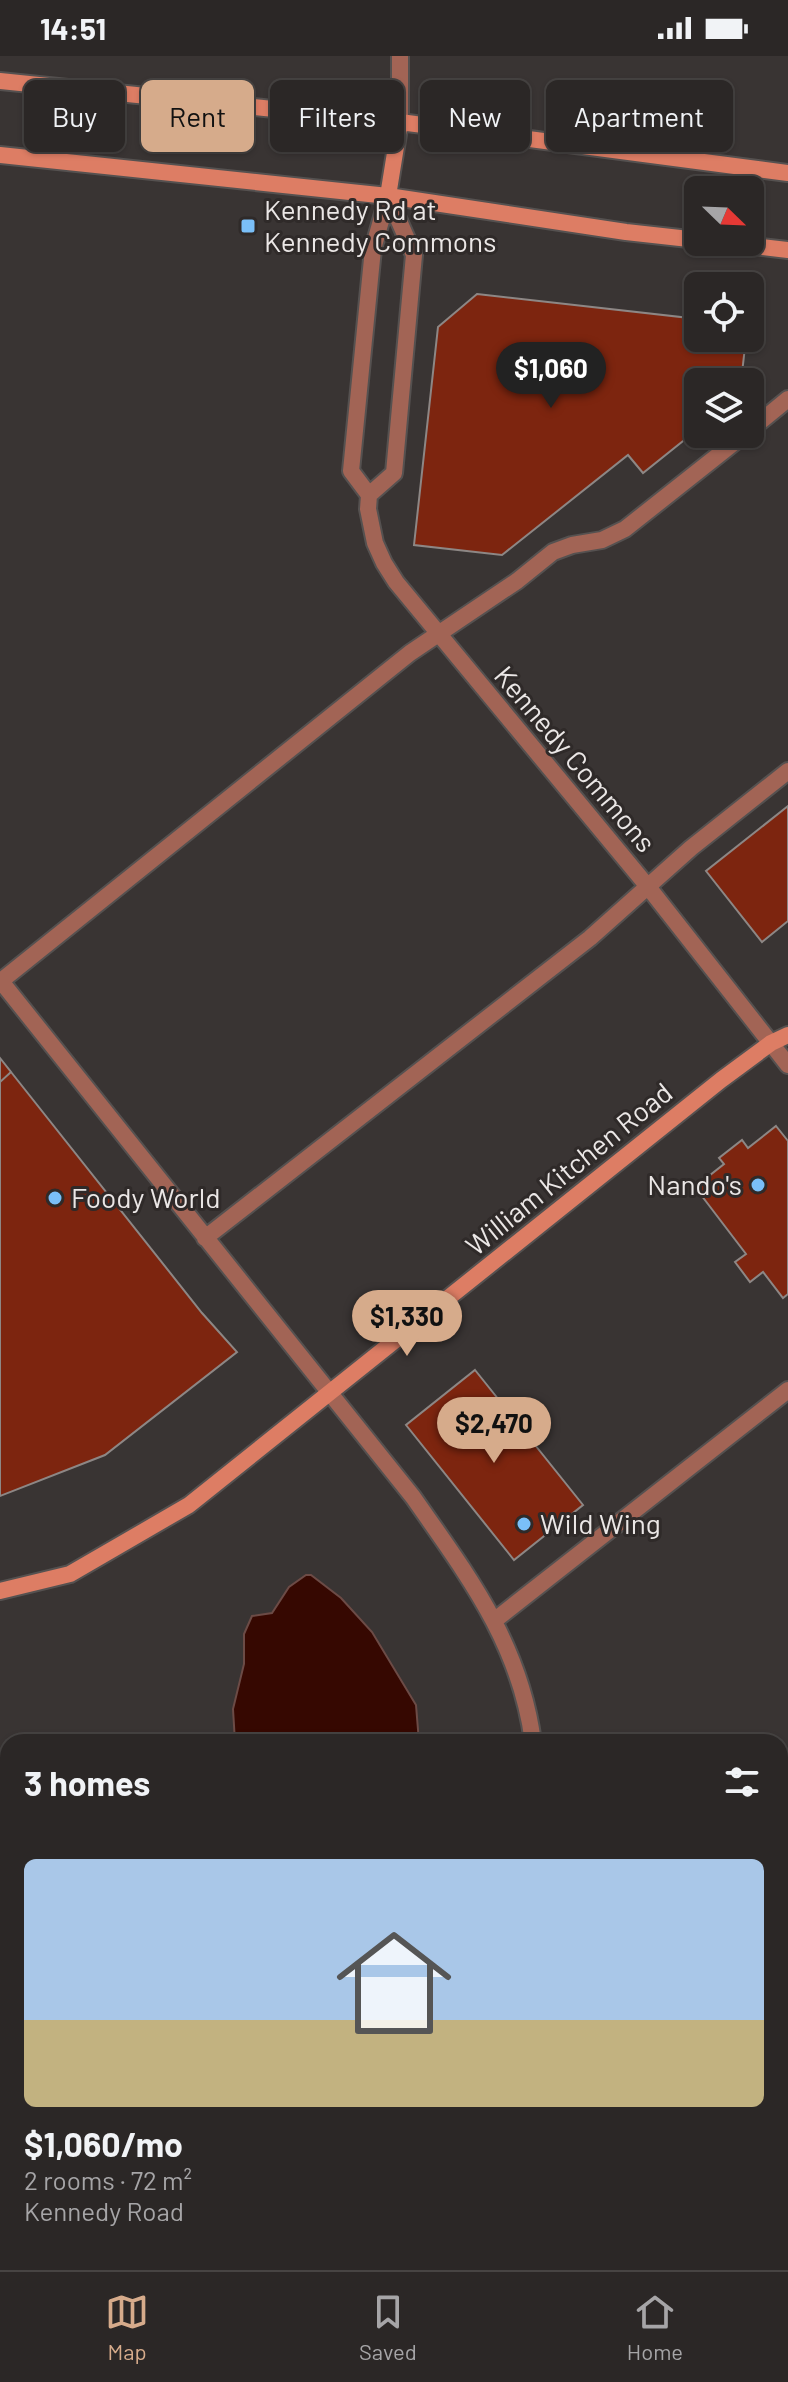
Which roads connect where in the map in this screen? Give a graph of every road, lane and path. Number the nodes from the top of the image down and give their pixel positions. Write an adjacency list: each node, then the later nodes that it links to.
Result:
1 (400, 56): 2 (street)
2 (400, 80)
3 (0, 81): 4 (main road)
4 (270, 109)
5 (404, 123): 8 (main road)
6 (395, 152): 9 (main road)
7 (0, 155): 9 (main road)
8 (788, 173)
9 (388, 196): 10 (main road); 16 (street, Kennedy Commons); 16 (street)
10 (684, 238)
11 (764, 247): 12 (main road)
12 (788, 250)
13 (788, 399): 14 (street)
14 (764, 419)
15 (727, 448): 17 (street)
16 (369, 495): 17 (street, Kennedy Commons)
17 (438, 635): 19 (street, Kennedy Commons); 20 (street)
18 (788, 771): 19 (street)
19 (649, 888): 23 (street, Kennedy Commons); 25 (street)
20 (0, 981): 25 (street)
21 (788, 1021): 23 (main road, William Kitchen Road)
22 (788, 1035): 23 (main road, William Kitchen Road)
23 (771, 1043): 24 (street, Kennedy Commons); 27 (main road, William Kitchen Road)
24 (788, 1065)
25 (205, 1238): 27 (street)
26 (788, 1390): 29 (street)
27 (330, 1394): 28 (main road, William Kitchen Road); 29 (street)
28 (0, 1591)
29 (495, 1620): 30 (street)
30 (531, 1734)

